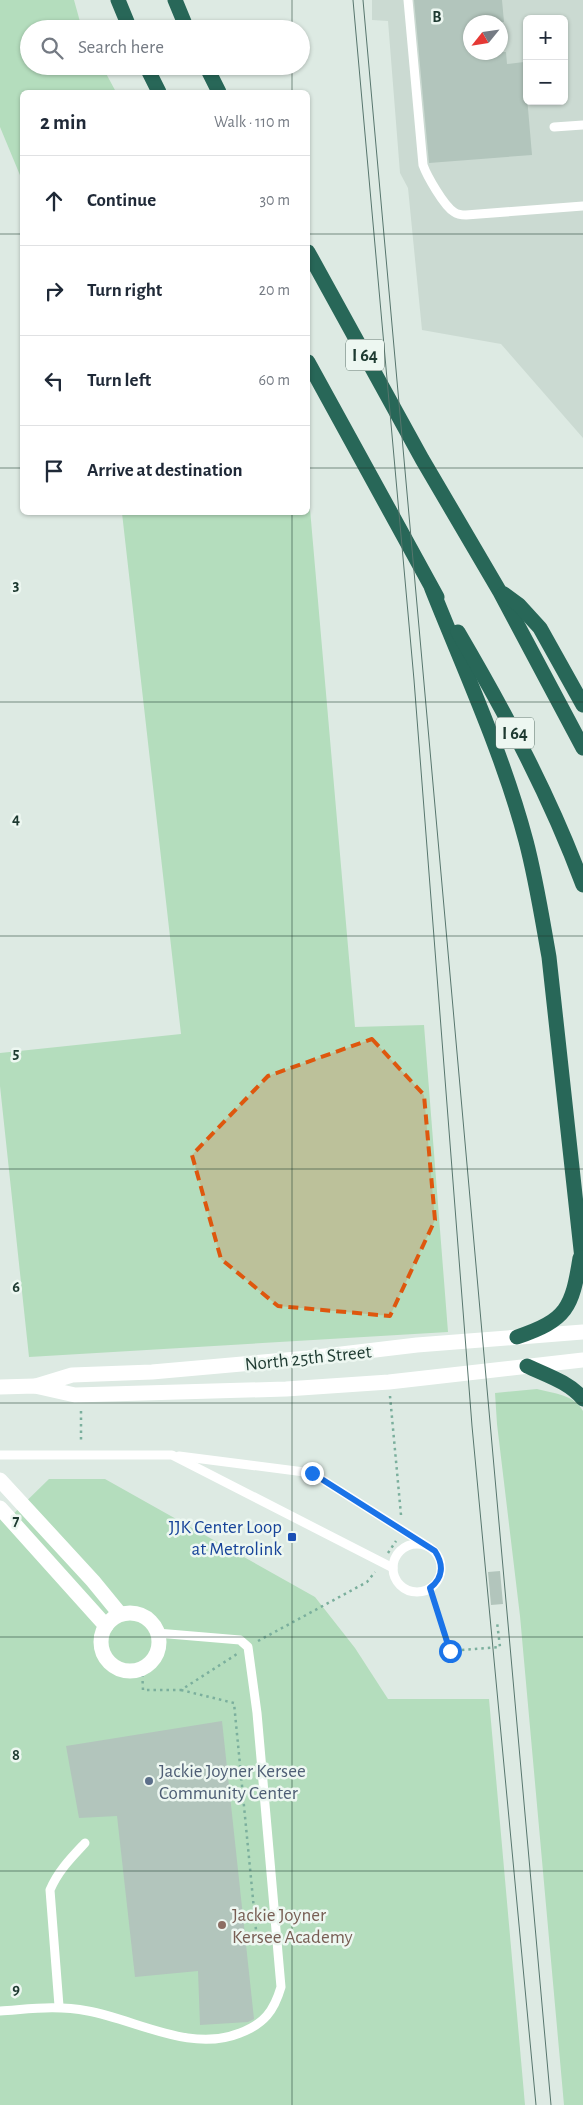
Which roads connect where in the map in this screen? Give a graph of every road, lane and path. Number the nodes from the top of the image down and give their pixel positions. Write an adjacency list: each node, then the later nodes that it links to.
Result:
1 (118, 0): 4 (highway)
2 (175, 0): 5 (highway)
3 (408, 0): 12 (lane)
4 (126, 20)
5 (184, 20)
6 (150, 75): 8 (highway)
7 (211, 75): 9 (highway)
8 (158, 90)
9 (219, 90)
10 (583, 126): 11 (lane)
11 (554, 127)
12 (583, 206)
13 (310, 256): 16 (highway, I 64)
14 (310, 366): 15 (highway, I 64)
15 (432, 588): 19 (highway, I 64); 20 (highway)
16 (500, 592): 17 (highway); 18 (highway, I 64)
17 (583, 705)
18 (583, 748)
19 (583, 885)
20 (581, 1251): 21 (highway); 23 (highway)
21 (583, 1268)
22 (583, 1332): 23 (main road, North 25th Street)
23 (517, 1337): 27 (main road, North 25th Street)
24 (583, 1360): 25 (main road, North 25th Street)
25 (527, 1366): 26 (main road, North 25th Street); 29 (highway)
26 (389, 1382): 27 (main road, North 25th Street); 36 (path)
27 (35, 1386): 28 (main road, North 25th Street)
28 (0, 1387)
29 (583, 1399)
30 (81, 1404): 31 (path)
31 (82, 1443)
32 (0, 1455): 33 (lane)
33 (172, 1455): 36 (lane); 38 (lane)
34 (0, 1480): 41 (main road)
35 (0, 1508): 43 (main road)
36 (402, 1530): 37 (lane); 38 (path)
37 (429, 1546): 39 (lane); 40 (lane)
38 (383, 1562): 39 (lane); 45 (path)
39 (393, 1568): 40 (lane)
40 (430, 1588): 42 (path)
41 (120, 1614): 43 (main road); 44 (main road)
42 (498, 1622)
43 (106, 1626): 47 (main road)
44 (157, 1633): 47 (main road); 51 (lane)
45 (258, 1641)
46 (242, 1650): 48 (path)
47 (142, 1668): 48 (path)
48 (181, 1690): 50 (path)
49 (85, 1843): 51 (lane)
50 (256, 1930)
51 (59, 2006): 52 (lane)
52 (0, 2011)

